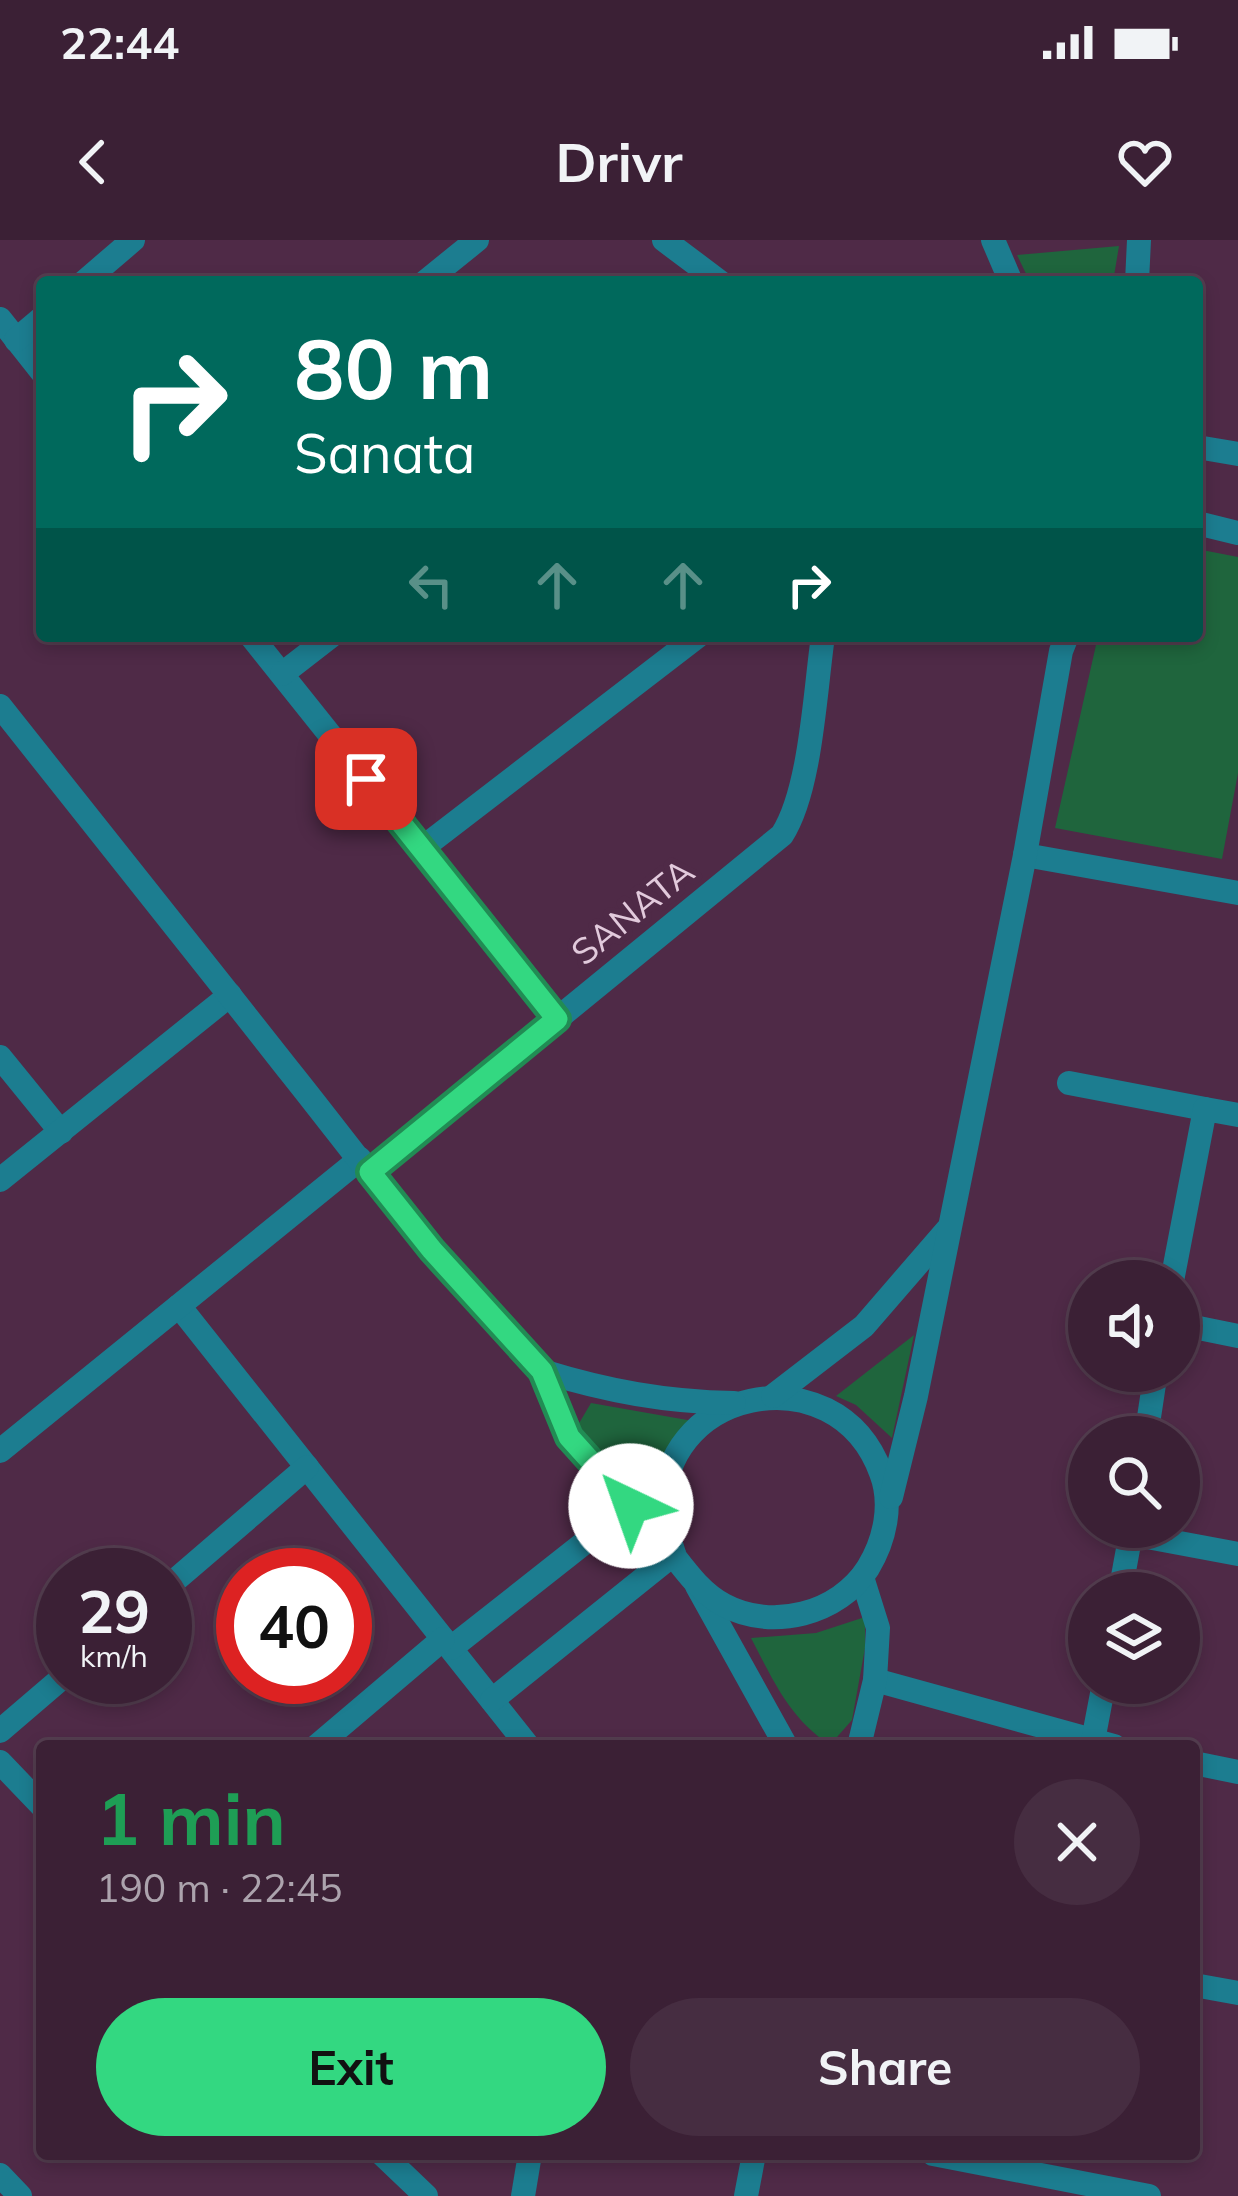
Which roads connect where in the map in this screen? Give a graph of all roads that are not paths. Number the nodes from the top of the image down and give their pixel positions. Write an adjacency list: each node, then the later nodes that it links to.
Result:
1 (134, 240): 6 (street)
2 (477, 240): 7 (street)
3 (664, 240): 8 (street)
4 (993, 240): 9 (street)
5 (1139, 240): 10 (street)
6 (91, 276)
7 (432, 276)
8 (712, 276)
9 (1008, 276)
10 (1137, 276)
11 (8, 330): 12 (street)
12 (36, 365)
13 (1203, 448): 14 (street)
14 (1238, 454)
15 (1203, 524): 16 (street)
16 (1238, 532)
17 (256, 642): 22 (street)
18 (324, 642): 22 (street)
19 (690, 642): 24 (street)
20 (823, 642): 28 (street, SANATA)
21 (1062, 642): 25 (street)
22 (282, 674): 24 (street)
23 (0, 706): 27 (street)
24 (421, 849): 28 (street)
25 (1024, 855): 26 (street); 36 (street)
26 (1238, 893)
27 (230, 995): 33 (street); 34 (street)
28 (557, 1019): 34 (street, SANATA)
29 (0, 1057): 33 (street)
30 (1069, 1084): 31 (street)
31 (1205, 1109): 32 (street); 37 (street)
32 (1238, 1115)
33 (61, 1132): 35 (street)
34 (365, 1165): 38 (street, SANATA); 41 (street)
35 (0, 1180)
36 (948, 1228): 42 (street); 47 (street)
37 (1176, 1260)
38 (179, 1306): 44 (street, SANATA); 45 (street)
39 (1200, 1328): 40 (street)
40 (1238, 1336)
41 (542, 1371): 43 (street); 46 (street)
42 (772, 1396): 43 (street); 47 (street)
43 (737, 1403): 49 (street)
44 (0, 1451)
45 (307, 1467): 51 (street); 54 (street)
46 (631, 1506): 49 (street); 54 (street)
47 (887, 1513): 52 (street)
48 (1200, 1545): 50 (street)
49 (674, 1554): 53 (street); 57 (street)
50 (1238, 1554)
51 (192, 1566)
52 (862, 1576): 53 (street); 55 (street)
53 (696, 1584): 62 (street)
54 (447, 1644): 57 (street); 60 (street)
55 (875, 1680): 63 (street); 64 (street)
56 (36, 1700): 59 (street)
57 (492, 1700): 61 (street)
58 (1103, 1704): 65 (street)
59 (0, 1731)
60 (325, 1740)
61 (523, 1740)
62 (783, 1740)
63 (861, 1740)
64 (1083, 1740)
65 (1100, 1740)
66 (0, 1762): 69 (street)
67 (1200, 1763): 68 (street)
68 (1238, 1772)
69 (36, 1800)
70 (1200, 1986): 71 (street)
71 (1238, 1993)
72 (388, 2160): 78 (street)
73 (529, 2160): 79 (street)
74 (753, 2160): 80 (street)
75 (964, 2160): 81 (street)
76 (0, 2175): 77 (street)
77 (20, 2196)
78 (426, 2196)
79 (523, 2196)
80 (746, 2196)
81 (1150, 2196)

